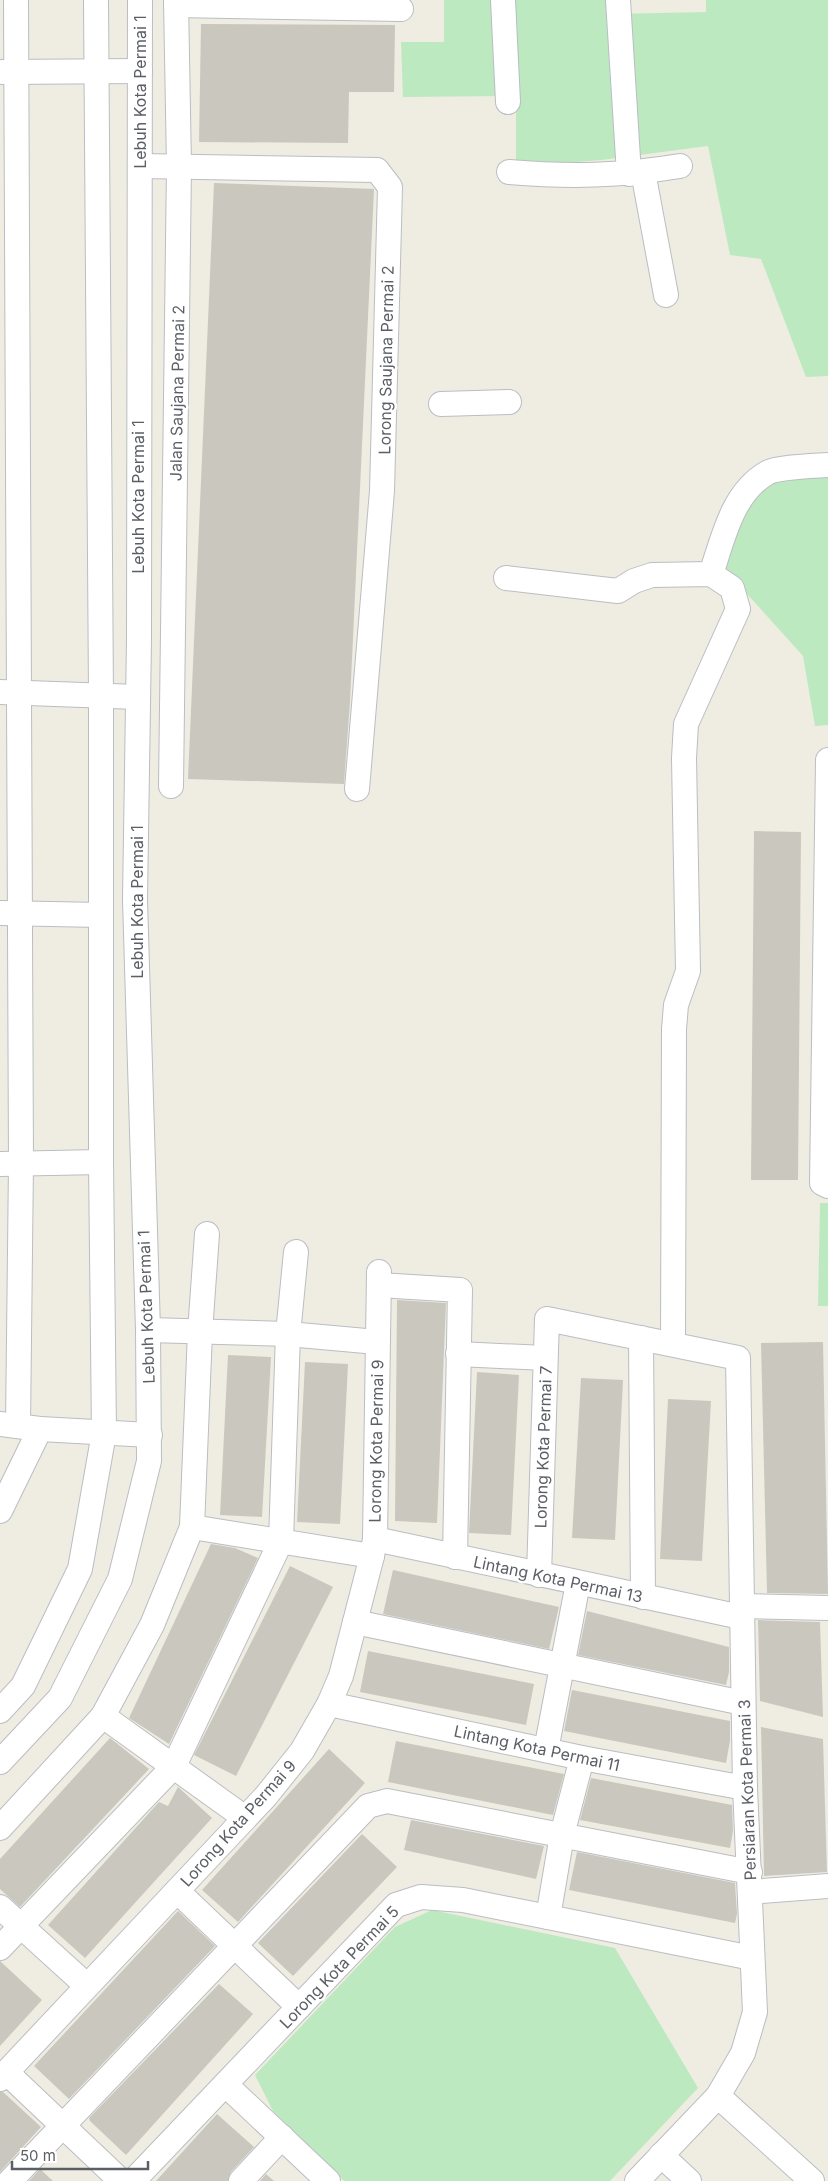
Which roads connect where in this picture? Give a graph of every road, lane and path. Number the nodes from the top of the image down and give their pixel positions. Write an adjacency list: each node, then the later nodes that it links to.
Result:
1 (16, 0): 9 (street)
2 (96, 0): 10 (street)
3 (140, 0): 8 (street, Lebuh Kota Permai 1)
4 (503, 0): 11 (street)
5 (618, 0): 16 (street)
6 (176, 2): 7 (street); 13 (street, Jalan Saujana Permai 2)
7 (401, 9)
8 (140, 71): 10 (street); 12 (street, Lebuh Kota Permai 1)
9 (8, 72): 10 (street); 18 (street)
10 (97, 72): 25 (street)
11 (508, 102)
12 (141, 166): 13 (street, Lorong Saujana Permai 2); 26 (street, Lebuh Kota Permai 1)
13 (180, 166): 28 (street, Jalan Saujana Permai 2); 29 (street, Lorong Saujana Permai 2)
14 (680, 166): 16 (street)
15 (509, 172): 16 (street)
16 (636, 173): 17 (street)
17 (666, 295)
18 (8, 380): 24 (street)
19 (509, 402): 20 (street)
20 (441, 404)
21 (828, 465): 22 (street)
22 (711, 574): 23 (street); 42 (street)
23 (506, 578)
24 (9, 692): 25 (street); 30 (street)
25 (101, 696): 26 (street); 31 (street)
26 (138, 697): 37 (street, Lebuh Kota Permai 1)
27 (828, 760): 34 (street)
28 (172, 786)
29 (357, 789)
30 (9, 913): 31 (street); 33 (street)
31 (101, 915): 32 (street)
32 (100, 1162): 33 (street); 46 (street)
33 (10, 1164): 45 (street)
34 (825, 1184)
35 (207, 1234): 38 (street)
36 (296, 1252): 39 (street)
37 (148, 1330): 38 (street); 47 (street, Lebuh Kota Permai 1)
38 (200, 1332): 39 (street); 49 (street)
39 (288, 1334): 41 (street); 50 (street)
40 (641, 1338): 42 (street); 44 (street, Lorong Kota Permai 7); 55 (street)
41 (377, 1342): 43 (street, Lorong Kota Permai 9); 51 (street, Lorong Kota Permai 9)
42 (673, 1344): 57 (street, Persiaran Kota Permai 3)
43 (458, 1354): 44 (street); 52 (street)
44 (546, 1358): 53 (street, Lorong Kota Permai 7)
45 (19, 1426): 46 (street); 48 (street)
46 (104, 1433): 47 (street); 62 (street)
47 (150, 1435): 66 (street, Lebuh Kota Permai 1)
48 (0, 1511)
49 (192, 1527): 50 (street, Lintang Kota Permai 13); 63 (street)
50 (281, 1541): 51 (street, Lintang Kota Permai 13); 67 (street)
51 (374, 1548): 52 (street, Lintang Kota Permai 13); 58 (street, Lorong Kota Permai 9)
52 (455, 1557): 53 (street, Lintang Kota Permai 13)
53 (539, 1575): 54 (street, Lintang Kota Permai 13)
54 (578, 1583): 55 (street, Lintang Kota Permai 13); 59 (street)
55 (643, 1597): 57 (street, Lintang Kota Permai 13)
56 (828, 1608): 57 (street, Lintang Kota Permai 13)
57 (741, 1612): 60 (street, Persiaran Kota Permai 3)
58 (355, 1622): 59 (street); 61 (street, Lorong Kota Permai 9)
59 (562, 1666): 60 (street); 64 (street)
60 (743, 1703): 68 (street, Persiaran Kota Permai 3)
61 (330, 1704): 64 (street, Lintang Kota Permai 11); 69 (street, Lorong Kota Permai 9)
62 (0, 1711)
63 (103, 1716): 67 (street); 70 (street)
64 (546, 1750): 65 (street, Lintang Kota Permai 11)
65 (582, 1758): 68 (street, Lintang Kota Permai 11); 71 (street)
66 (0, 1762)
67 (174, 1766): 69 (street); 77 (street)
68 (745, 1788): 72 (street, Persiaran Kota Permai 3)
69 (245, 1818): 74 (street, Lorong Kota Permai 9)
70 (0, 1828)
71 (562, 1836): 72 (street); 76 (street); 78 (street)
72 (750, 1882): 73 (street); 80 (street, Persiaran Kota Permai 3)
73 (828, 1886)
74 (177, 1891): 78 (street); 81 (street, Lorong Kota Permai 9)
75 (0, 1907): 77 (street)
76 (548, 1917): 80 (street, Lorong Kota Permai 5); 82 (street, Lorong Kota Permai 5)
77 (21, 1926): 79 (street); 81 (street)
78 (233, 1945): 82 (street); 86 (street)
79 (0, 1948)
80 (752, 1958): 85 (street, Persiaran Kota Permai 3)
81 (86, 1985): 83 (street, Lorong Kota Permai 9)
82 (299, 2006): 84 (street, Lorong Kota Permai 5)
83 (3, 2075): 86 (street)
84 (226, 2085): 87 (street); 91 (street, Lorong Kota Permai 5)
85 (718, 2096): 88 (street, Persiaran Kota Permai 3); 96 (street)
86 (62, 2126): 89 (street); 90 (street)
87 (282, 2137): 92 (street); 93 (street)
88 (661, 2155): 94 (street, Persiaran Kota Permai 3); 95 (street)
89 (10, 2181)
90 (121, 2181)
91 (133, 2181)
92 (241, 2181)
93 (328, 2181)
94 (637, 2181)
95 (689, 2181)
96 (812, 2181)

